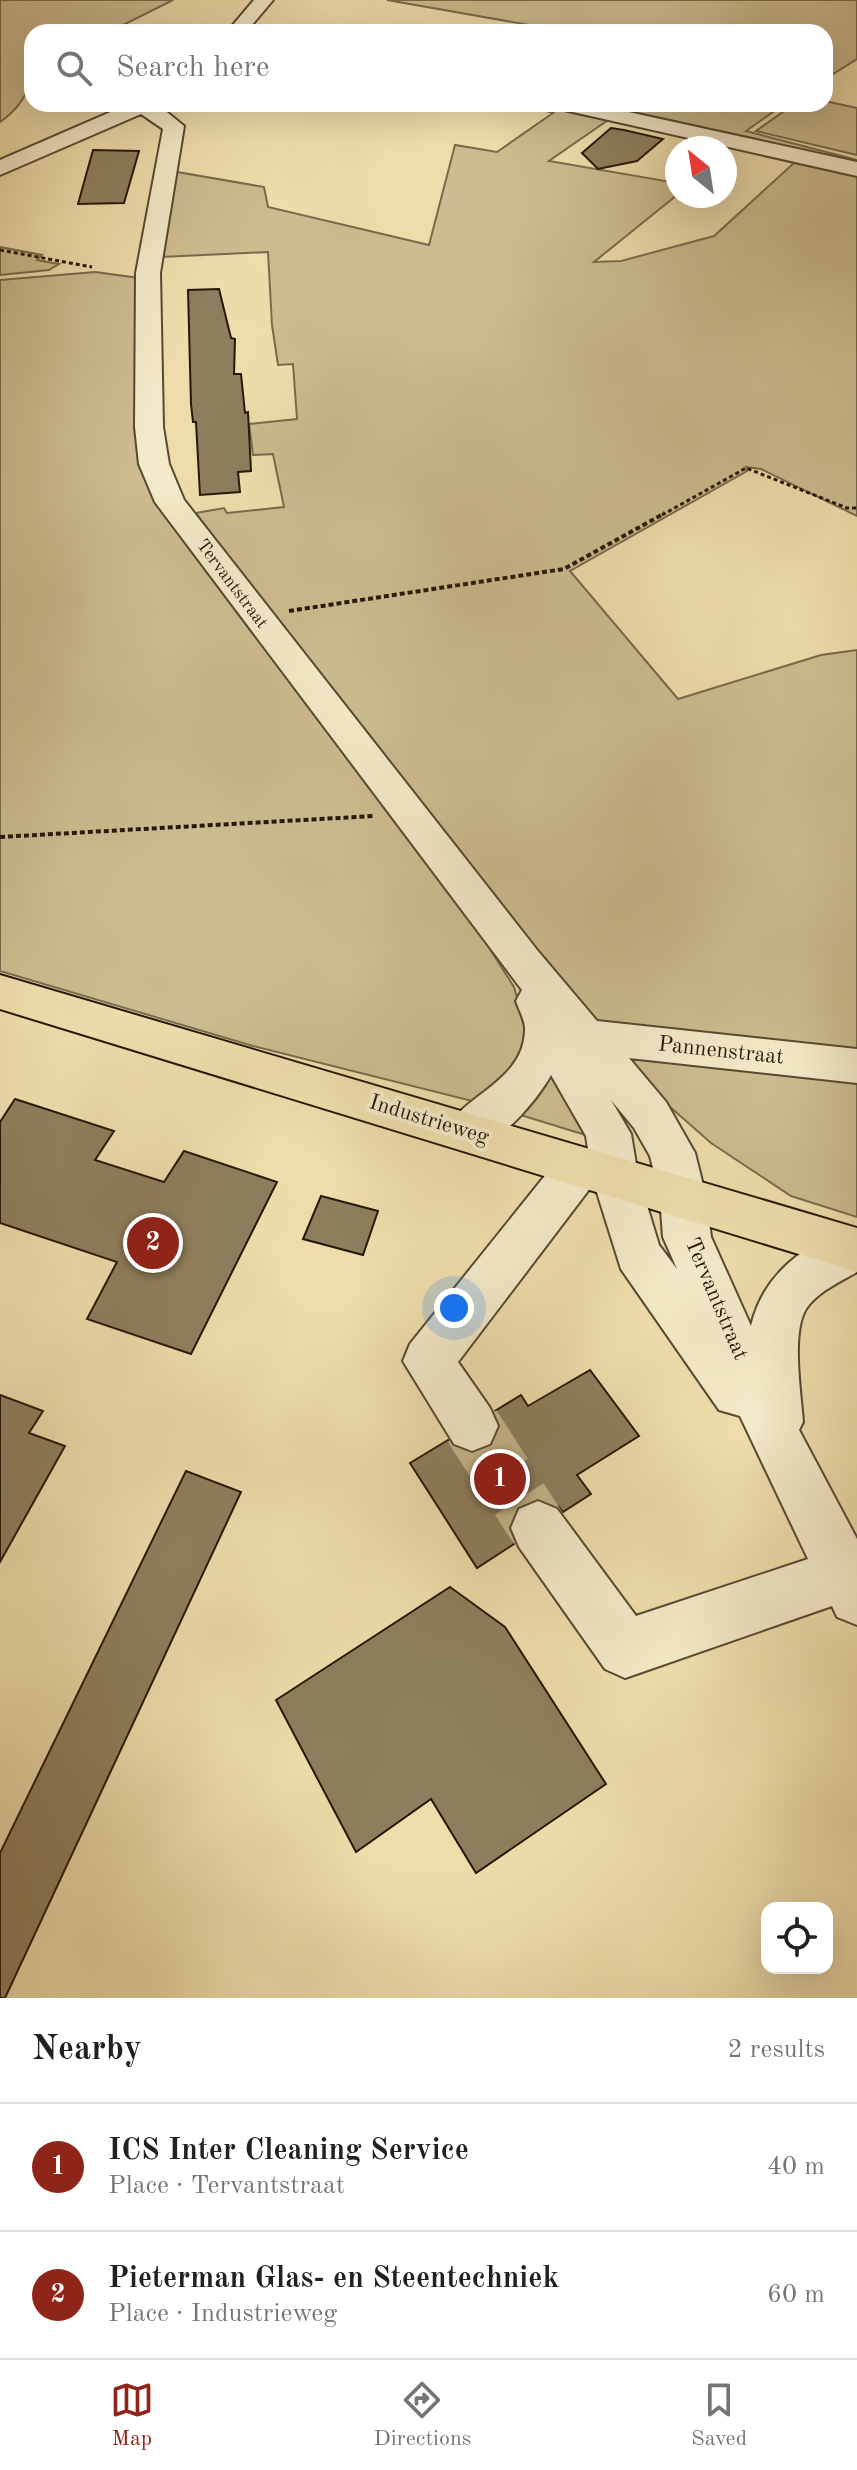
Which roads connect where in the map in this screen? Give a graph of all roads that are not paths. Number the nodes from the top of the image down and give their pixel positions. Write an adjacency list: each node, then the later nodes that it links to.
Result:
1 (237, 0): 2 (street)
2 (262, 3): 3 (street)
3 (243, 24)
4 (131, 112): 7 (street)
5 (152, 112): 8 (street)
6 (600, 112): 10 (street)
7 (118, 119): 8 (street); 9 (street)
8 (174, 134): 12 (street, Tervantstraat)
9 (0, 168)
10 (857, 169)
11 (1, 994): 14 (main road, Industrieweg)
12 (566, 1034): 13 (street, Pannenstraat); 14 (street); 15 (street, Tervantstraat); 16 (street, Tervantstraat)
13 (857, 1066)
14 (467, 1132): 15 (main road, Industrieweg)
15 (597, 1171): 16 (main road, Industrieweg); 18 (street); 19 (street, Tervantstraat)
16 (683, 1197): 17 (main road, Industrieweg); 19 (street, Tervantstraat)
17 (856, 1250): 19 (street, Tervantstraat)
18 (472, 1426)
19 (778, 1443): 21 (street, Tervantstraat)
20 (538, 1528): 21 (street)
21 (851, 1586)

